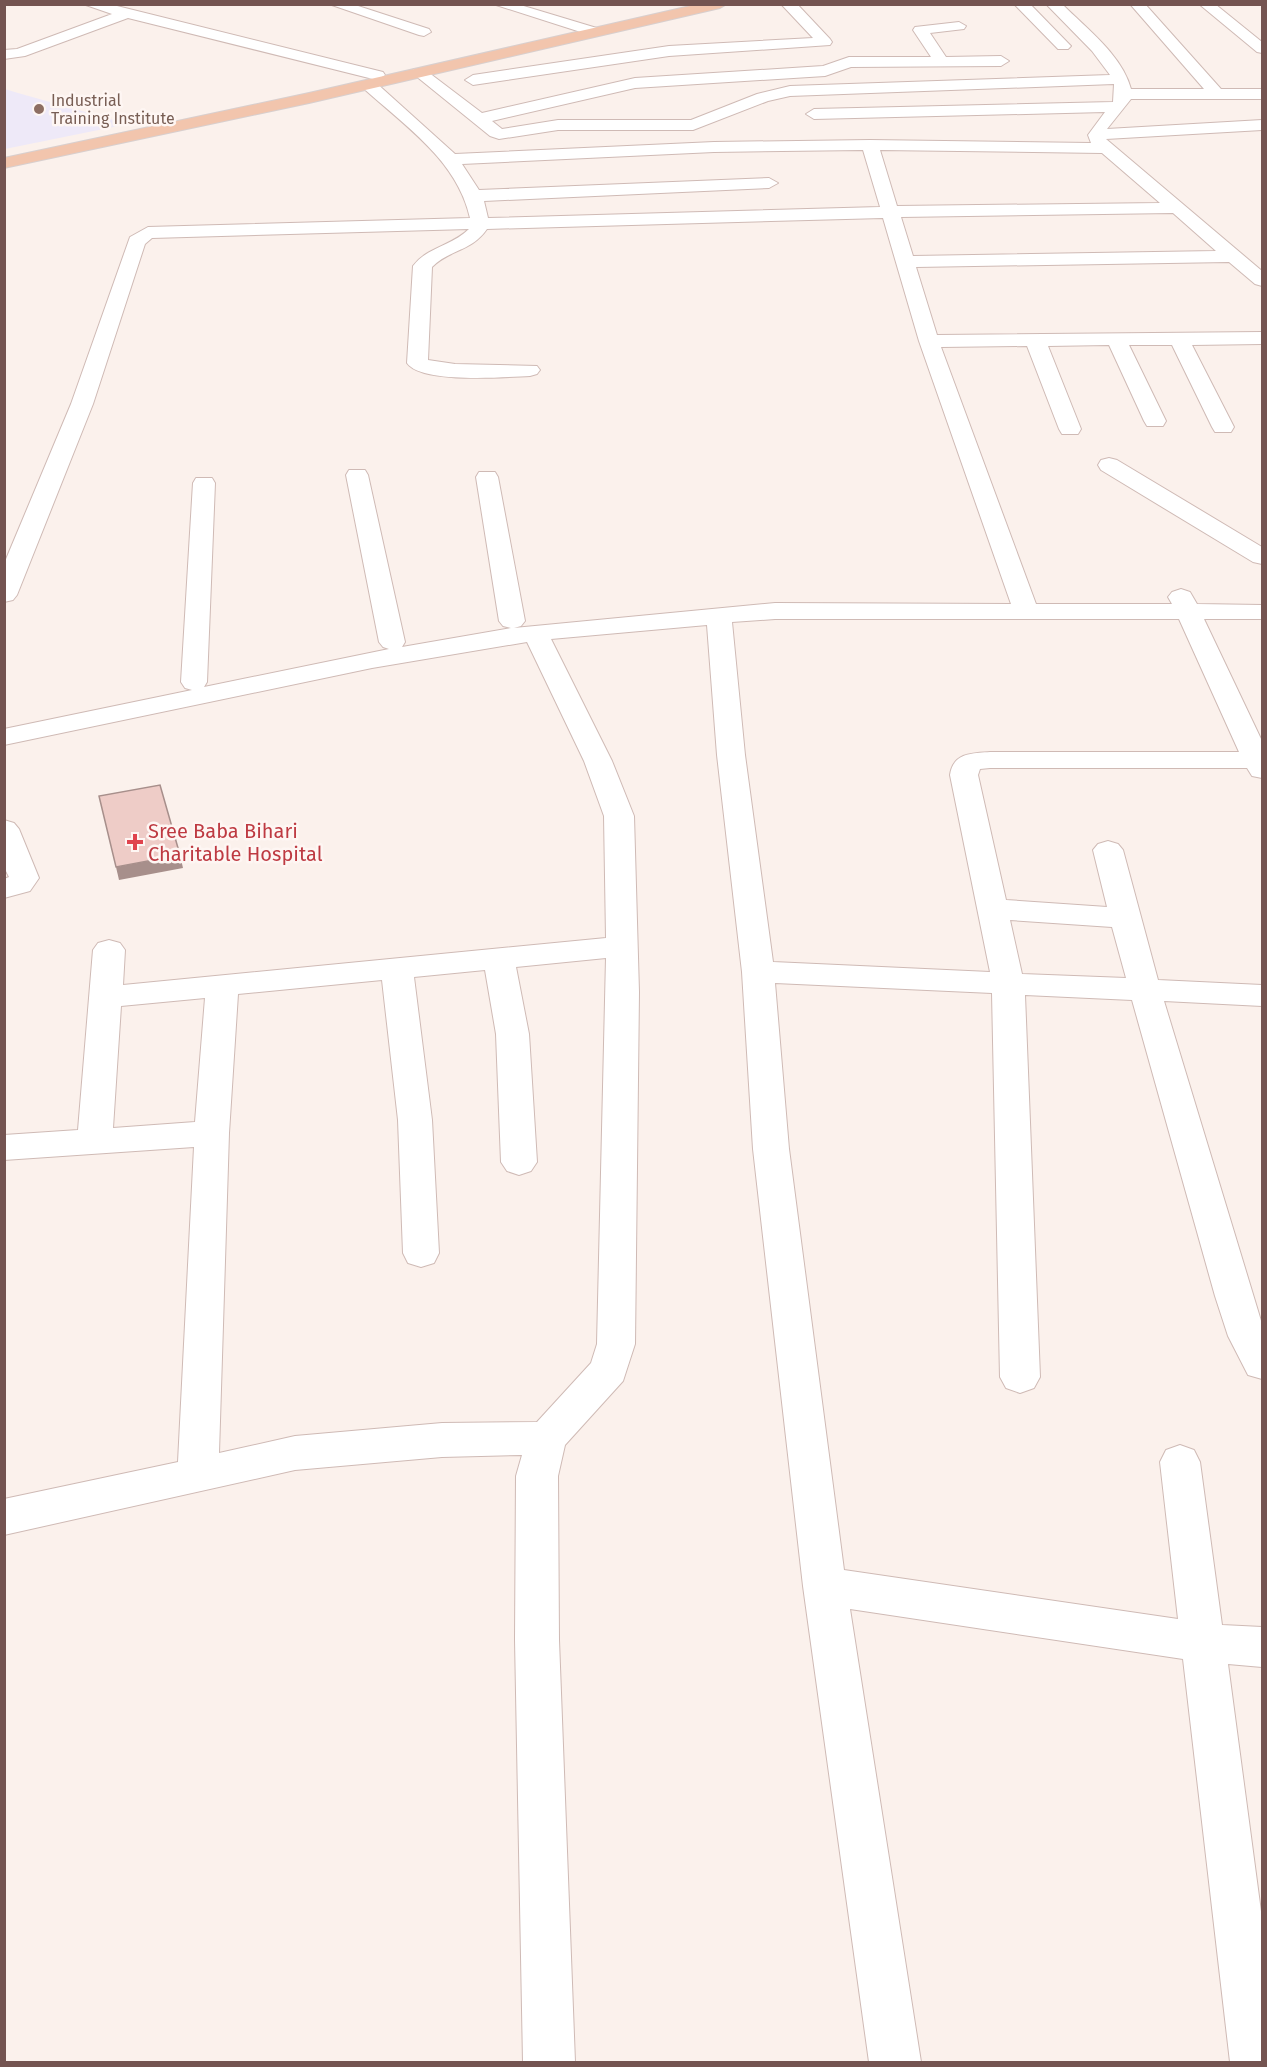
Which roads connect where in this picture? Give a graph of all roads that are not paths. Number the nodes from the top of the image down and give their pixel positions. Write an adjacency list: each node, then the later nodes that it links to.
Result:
1 (90, 4): 12 (street)
2 (336, 4): 15 (street)
3 (500, 4): 14 (street)
4 (694, 4): 14 (main road)
5 (720, 4): 14 (main road)
6 (788, 4): 22 (street)
7 (1021, 4): 23 (street)
8 (1053, 4): 23 (street)
9 (1137, 4): 24 (street)
10 (1206, 4): 16 (street)
11 (166, 9): 12 (street)
12 (132, 15): 17 (street); 21 (street)
13 (959, 26): 19 (street)
14 (590, 31): 20 (main road); 21 (main road)
15 (424, 32)
16 (1263, 50)
17 (4, 55)
18 (1021, 61): 19 (street)
19 (942, 62): 27 (street)
20 (419, 72): 21 (main road); 27 (street)
21 (373, 80): 33 (main road); 34 (street); 35 (main road)
22 (473, 80)
23 (1119, 91): 24 (street); 26 (street); 29 (street); 30 (street)
24 (1217, 94): 25 (street)
25 (1263, 94)
26 (814, 114)
27 (479, 119): 29 (street)
28 (1263, 125): 30 (street)
29 (499, 134): 32 (street)
30 (1101, 141): 31 (street); 38 (street)
31 (870, 145): 32 (street); 39 (street)
32 (526, 155): 34 (street)
33 (4, 156)
34 (451, 159): 37 (street)
35 (4, 163)
36 (769, 183): 37 (street)
37 (474, 196): 40 (street)
38 (1178, 208): 39 (street); 41 (street)
39 (891, 212): 40 (street); 42 (street)
40 (482, 225): 49 (street); 58 (street)
41 (1235, 256): 42 (street); 43 (street)
42 (905, 261): 48 (street)
43 (1263, 280)
44 (1263, 338): 46 (street)
45 (1116, 339): 46 (street); 47 (street); 50 (street)
46 (1179, 339): 51 (street)
47 (1035, 340): 48 (street); 52 (street)
48 (929, 341): 60 (street)
49 (530, 370)
50 (1155, 421)
51 (1223, 427)
52 (1070, 429)
53 (1109, 465): 57 (street)
54 (357, 475): 65 (street)
55 (487, 477): 64 (street)
56 (204, 483): 66 (street)
57 (1263, 557)
58 (4, 595)
59 (1263, 595): 61 (street)
60 (1024, 604): 61 (street); 63 (street); 64 (street)
61 (1184, 604): 62 (street); 69 (street)
62 (1263, 612)
63 (718, 616): 64 (street); 79 (street)
64 (523, 627): 65 (street); 68 (street); 75 (street)
65 (392, 642): 66 (street)
66 (194, 682): 67 (street)
67 (4, 720)
68 (4, 737)
69 (1261, 763): 73 (street)
70 (5, 829): 72 (street)
71 (1108, 850): 74 (street)
72 (4, 889)
73 (994, 909): 74 (street); 80 (street)
74 (1125, 918): 82 (street)
75 (622, 946): 77 (street); 92 (street)
76 (109, 950): 84 (street)
77 (498, 959): 78 (street); 88 (street)
78 (397, 969): 81 (street); 89 (street)
79 (758, 972): 80 (street); 96 (street)
80 (1008, 983): 82 (street); 91 (street)
81 (222, 986): 84 (street); 85 (street)
82 (1144, 990): 83 (street); 90 (street)
83 (1263, 995)
84 (105, 997): 86 (street)
85 (212, 1133): 86 (street); 94 (street)
86 (95, 1142): 87 (street)
87 (4, 1148)
88 (519, 1162)
89 (421, 1253)
90 (1263, 1364)
91 (1020, 1377)
92 (547, 1438): 94 (street); 99 (street)
93 (1180, 1462): 97 (street)
94 (198, 1473): 95 (street)
95 (4, 1517)
96 (825, 1586): 97 (street); 100 (street)
97 (1204, 1643): 98 (street); 101 (street)
98 (1263, 1647)
99 (549, 2062)
100 (895, 2062)
101 (1256, 2062)

